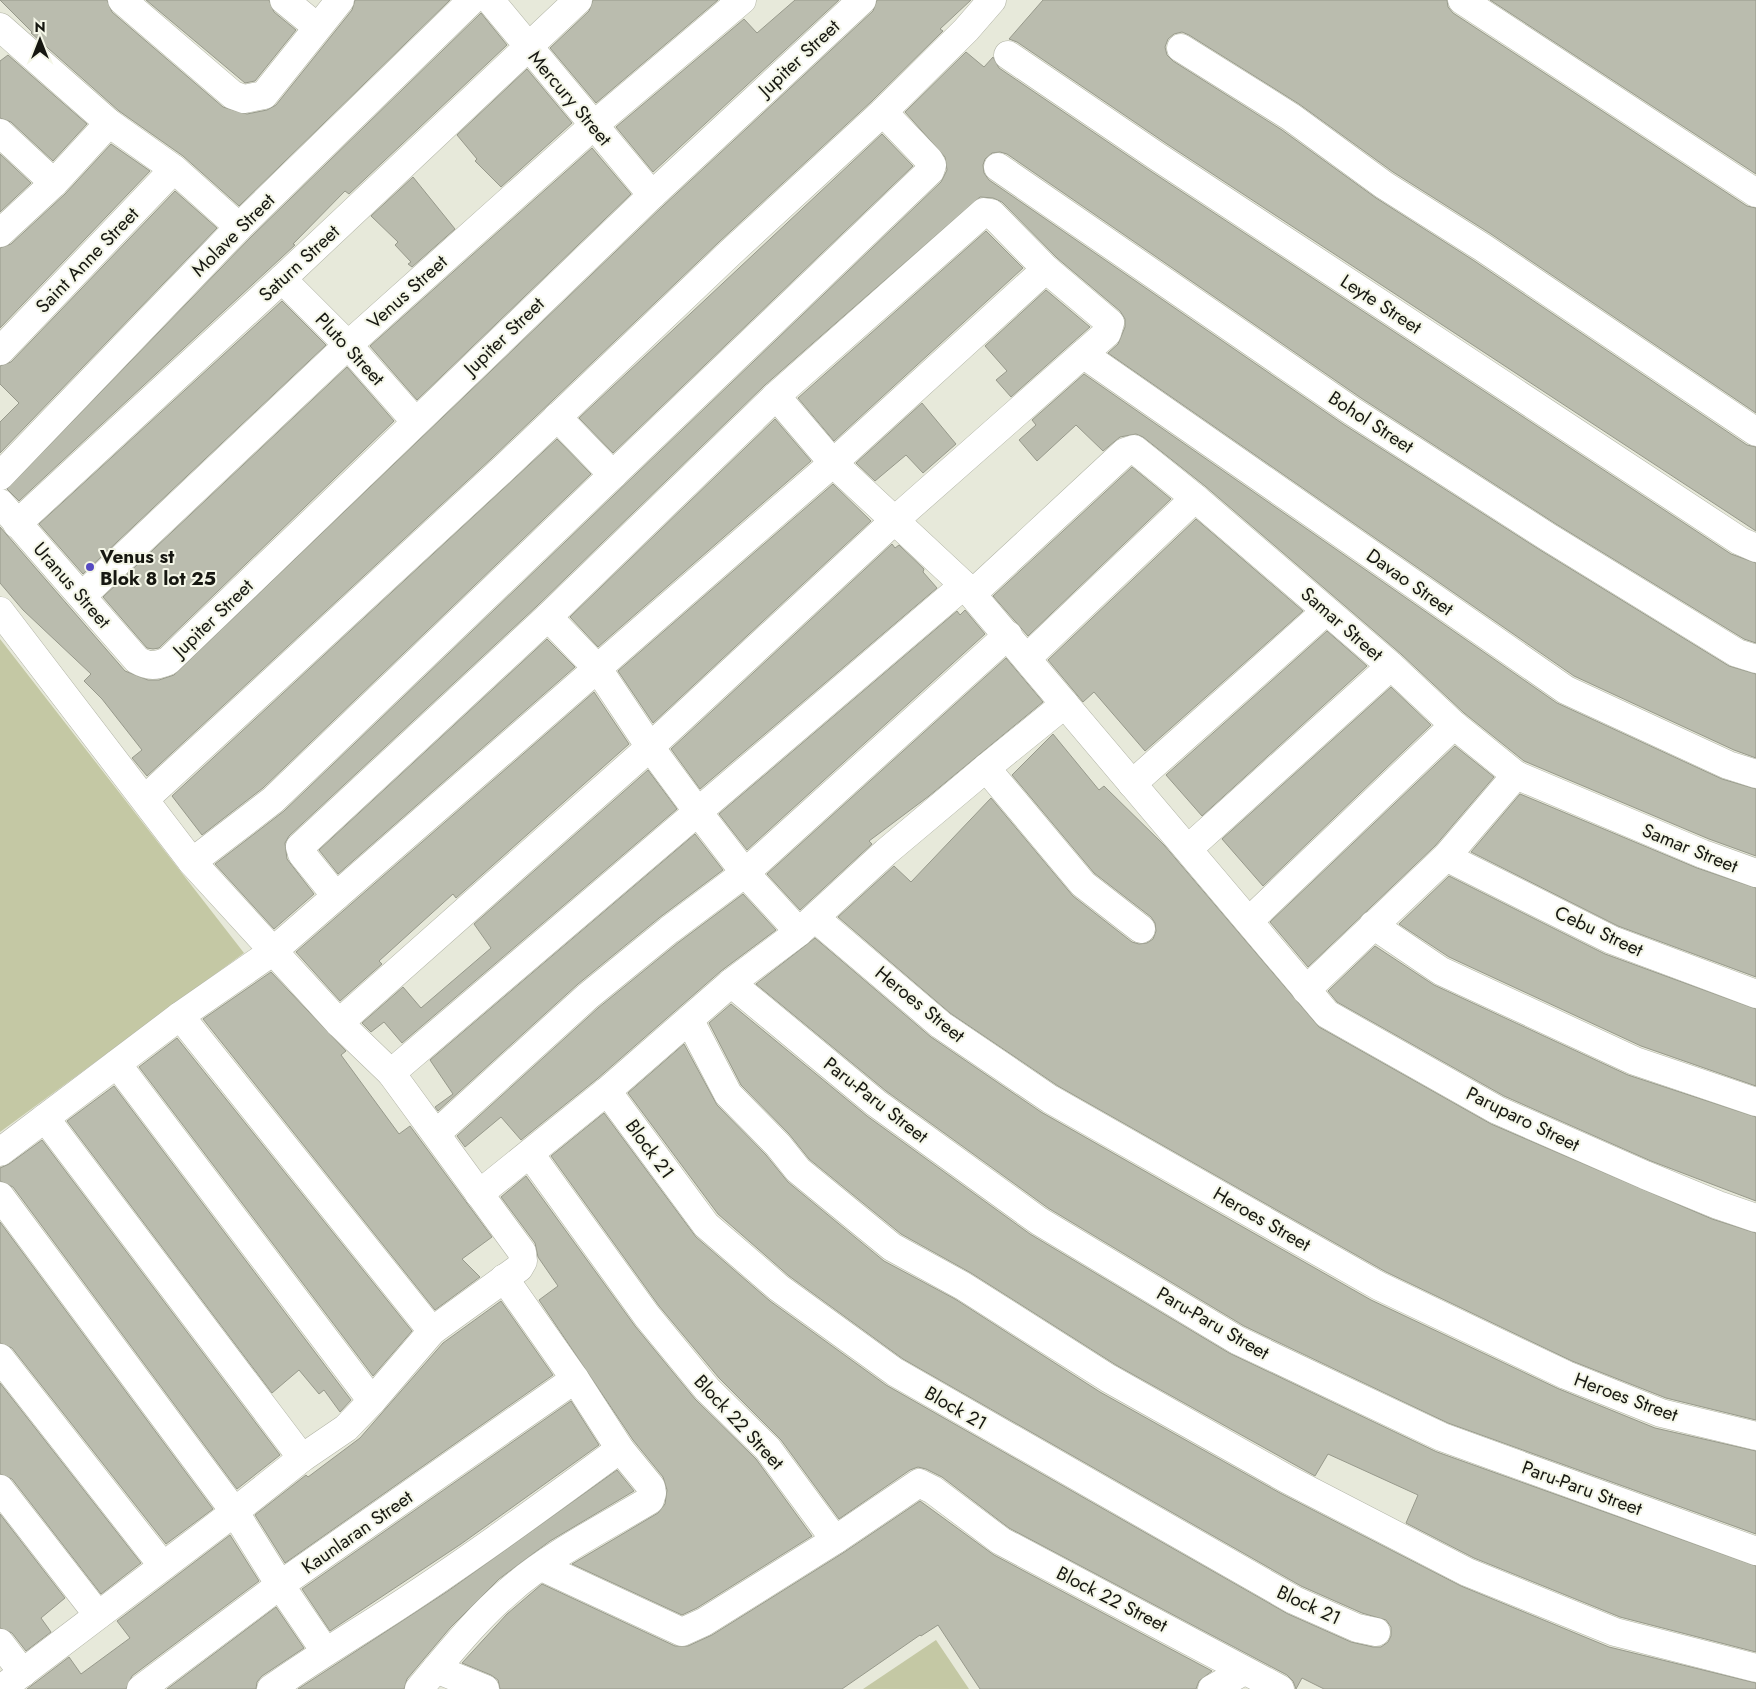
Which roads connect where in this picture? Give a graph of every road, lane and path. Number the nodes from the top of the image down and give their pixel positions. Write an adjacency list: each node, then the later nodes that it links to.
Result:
1 (122, 0): 12 (street)
2 (284, 0): 12 (street)
3 (340, 0): 12 (street)
4 (472, 0): 25 (street, Molave Street)
5 (490, 0): 13 (street, Mercury Street)
6 (578, 0): 13 (street, Saturn Street)
7 (742, 0): 18 (street, Venus Street)
8 (862, 0): 24 (street, Jupiter Street)
9 (992, 0): 16 (street)
10 (1462, 0): 23 (street)
11 (0, 27): 17 (street)
12 (317, 27)
13 (527, 47): 18 (street, Mercury Street); 28 (street, Saturn Street)
14 (1181, 48): 35 (street)
15 (1008, 55): 43 (street, Leyte Street)
16 (883, 112): 33 (street); 37 (street)
17 (108, 123): 21 (street); 22 (street)
18 (594, 125): 24 (street, Mercury Street); 29 (street, Venus Street)
19 (0, 133): 22 (street)
20 (998, 167): 51 (street, Bohol Street)
21 (174, 169): 25 (street); 30 (street, Saint Anne Street)
22 (54, 183): 26 (street)
23 (1756, 193)
24 (652, 195): 34 (street, Jupiter Street)
25 (240, 226): 38 (street, Molave Street)
26 (0, 233)
27 (1046, 269): 31 (street); 32 (street); 36 (street)
28 (282, 279): 29 (street, Pluto Street); 42 (street, Saturn Street)
29 (348, 345): 34 (street, Pluto Street); 45 (street, Venus Street)
30 (0, 351)
31 (1083, 354): 41 (street); 59 (street, Davao Street)
32 (776, 396): 36 (street, Paruparo Street); 48 (street)
33 (557, 417): 37 (street); 62 (street)
34 (415, 421): 52 (street, Jupiter Street)
35 (1756, 432)
36 (833, 463): 41 (street, Paruparo Street); 54 (street)
37 (613, 475): 66 (street)
38 (0, 476)
39 (1195, 498): 44 (street, Samar Street); 47 (street, Samar Street); 50 (street)
40 (0, 503): 42 (street, Uranus Street)
41 (895, 520): 44 (street, Paruparo Street); 57 (street)
42 (17, 524): 45 (street, Uranus Street)
43 (1756, 548)
44 (968, 589): 49 (street, Paruparo Street); 63 (street)
45 (82, 596): 52 (street, Uranus Street)
46 (0, 611): 62 (street)
47 (1326, 611): 53 (street, Samar Street); 61 (street)
48 (548, 617): 54 (street, Heroes Street); 69 (street)
49 (1008, 634): 50 (street, Paruparo Street); 67 (street)
50 (1027, 658): 55 (street, Paruparo Street)
51 (1756, 659)
52 (146, 665)
53 (1391, 666): 56 (street, Samar Street); 64 (street)
54 (598, 669): 57 (street, Heroes Street); 69 (street)
55 (1065, 704): 58 (street); 61 (street, Paruparo Street)
56 (1454, 724): 60 (street, Samar Street); 70 (street)
57 (650, 747): 63 (street, Heroes Street); 80 (street)
58 (986, 768): 71 (street); 73 (street)
59 (1756, 774)
60 (1516, 776): 65 (street); 68 (street, Samar Street)
61 (1132, 784): 64 (street, Paruparo Street)
62 (146, 798): 66 (street)
63 (698, 812): 67 (street, Heroes Street); 82 (street)
64 (1190, 848): 70 (street, Paruparo Street)
65 (1446, 857): 72 (street); 77 (street, Cebu Street)
66 (192, 862): 74 (street)
67 (745, 873): 71 (street, Heroes Street); 86 (street)
68 (1756, 873)
69 (336, 896): 74 (street)
70 (1249, 921): 76 (street, Paruparo Street)
71 (807, 925): 75 (street); 97 (street, Heroes Street)
72 (1373, 925): 76 (street); 84 (street)
73 (1141, 929)
74 (272, 952): 78 (street); 80 (street)
75 (732, 983): 79 (street); 103 (street, Paru-Paru Street)
76 (1306, 990): 91 (street, Paruparo Street)
77 (1756, 994)
78 (180, 1016): 81 (street); 93 (street)
79 (690, 1021): 83 (street); 111 (street)
80 (339, 1023): 82 (street)
81 (117, 1064): 85 (street); 96 (street)
82 (391, 1073): 86 (street)
83 (607, 1091): 88 (street); 108 (street, Block 21)
84 (1756, 1102)
85 (45, 1118): 87 (street); 99 (street)
86 (437, 1133): 89 (street)
87 (0, 1152)
88 (530, 1154): 89 (street); 102 (street, Block 22 Street)
89 (479, 1194): 92 (street)
90 (0, 1196): 101 (street)
91 (1756, 1218)
92 (504, 1278): 93 (street); 95 (street)
93 (432, 1331): 96 (street)
94 (0, 1358): 104 (street)
95 (575, 1379): 98 (street); 106 (street, Kaunlaran Street)
96 (372, 1401): 99 (street)
97 (1756, 1436)
98 (620, 1449): 105 (street); 110 (street)
99 (302, 1458): 101 (street)
100 (0, 1489): 107 (street)
101 (234, 1512): 104 (street); 106 (street)
102 (835, 1540): 105 (street); 112 (street, Block 22 Street)
103 (1756, 1551)
104 (163, 1566): 107 (street)
105 (542, 1566): 114 (street)
106 (280, 1586): 110 (street); 116 (street, Kaunlaran Street)
107 (98, 1615): 113 (street)
108 (1376, 1632)
109 (0, 1643): 113 (street)
110 (325, 1651): 117 (street)
111 (1756, 1668)
112 (1244, 1671): 119 (street); 120 (street, Block 22 Street)
113 (23, 1672): 115 (street)
114 (428, 1679): 118 (street)
115 (1, 1689)
116 (141, 1689)
117 (271, 1689)
118 (485, 1689)
119 (1212, 1689)
120 (1280, 1689)

